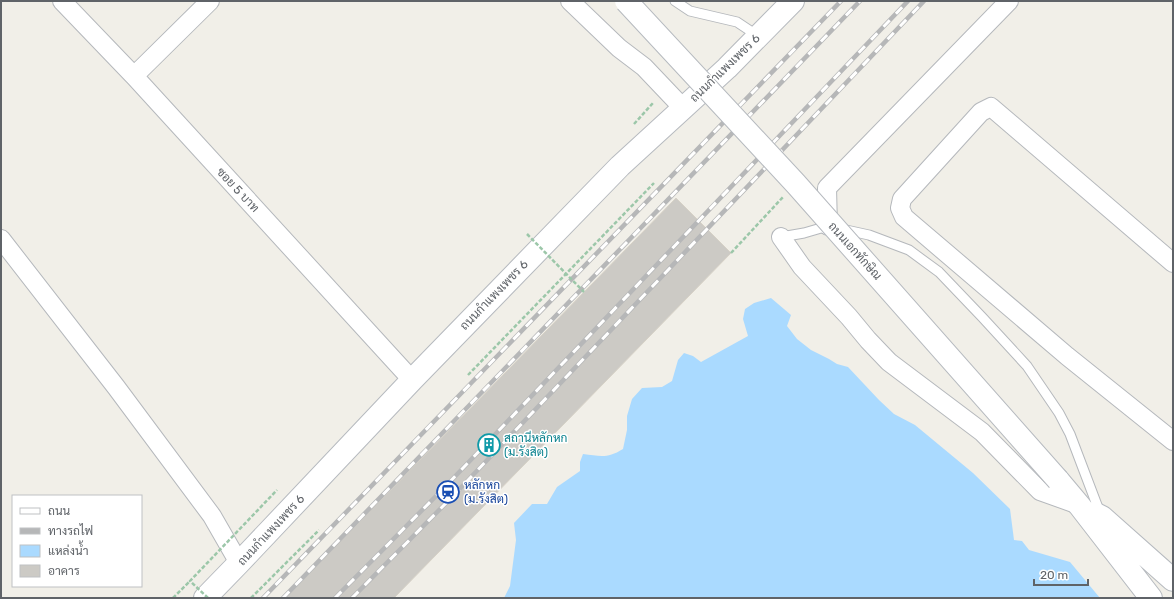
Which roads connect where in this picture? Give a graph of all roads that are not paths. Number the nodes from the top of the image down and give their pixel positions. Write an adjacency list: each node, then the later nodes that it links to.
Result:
1 (62, 1): 9 (street, ซอย 5 บาท)
2 (570, 1): 10 (street)
3 (626, 1): 17 (street, ถนนเอกทักษิณ, bridge)
4 (675, 1): 8 (lane)
5 (793, 1): 8 (street, ถนนกำแพงเพชร 6)
6 (1009, 1): 11 (street)
7 (202, 4): 9 (street)
8 (758, 36): 10 (street, ถนนกำแพงเพชร 6)
9 (134, 76): 15 (street, ซอย 5 บาท)
10 (683, 108): 15 (street, ถนนกำแพงเพชร 6)
11 (828, 226): 12 (lane); 18 (lane)
12 (781, 237): 17 (street)
13 (1, 239): 19 (street)
14 (1173, 263): 16 (street)
15 (412, 380): 19 (street, ถนนกำแพงเพชร 6)
16 (1173, 441)
17 (1079, 505): 18 (street, ถนนเอกทักษิณ); 21 (street, ถนนเอกทักษิณ)
18 (1102, 517): 20 (street, ถนนเอกทักษิณ)
19 (239, 563): 22 (street, ถนนกำแพงเพชร 6)
20 (1171, 578): 21 (street)
21 (1149, 595)
22 (205, 598)

